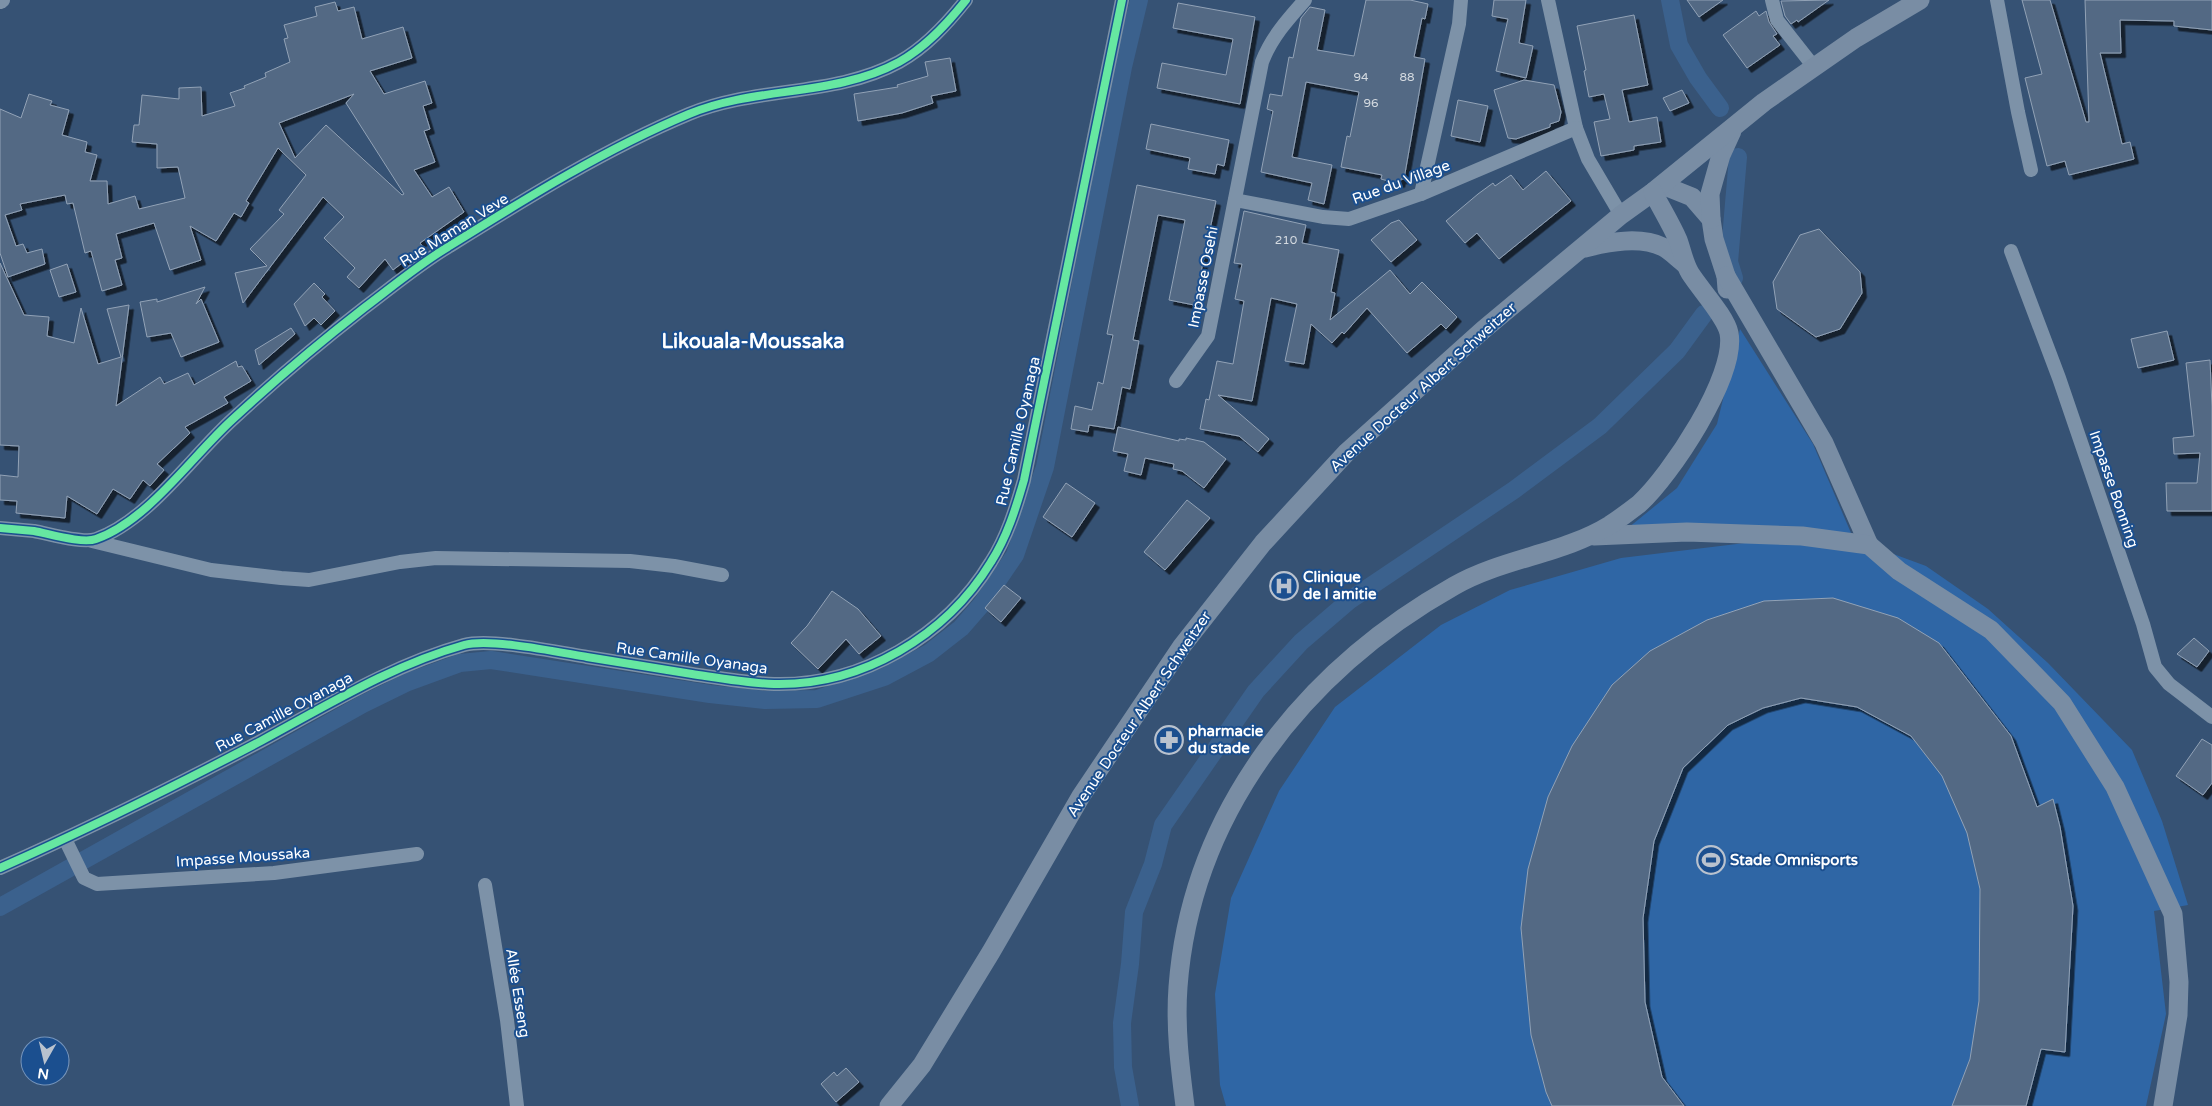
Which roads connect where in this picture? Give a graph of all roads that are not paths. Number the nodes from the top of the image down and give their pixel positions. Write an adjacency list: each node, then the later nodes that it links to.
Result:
1 (966, 0): 26 (street, Rue Maman Veve)
2 (1122, 0): 30 (street, Rue Camille Oyanaga)
3 (1305, 0): 15 (street)
4 (1461, 0): 14 (street)
5 (1548, 0): 10 (street)
6 (1772, 0): 9 (street)
7 (1920, 0): 9 (main road, Avenue Docteur Albert Schweitzer)
8 (1997, 0): 12 (street)
9 (1814, 67): 11 (main road, Avenue Docteur Albert Schweitzer)
10 (1576, 128): 14 (street, Rue du Village); 16 (street)
11 (1734, 128): 13 (main road, Avenue Docteur Albert Schweitzer); 17 (main road)
12 (2031, 170)
13 (1658, 188): 16 (main road, Avenue Docteur Albert Schweitzer); 17 (main road); 20 (main road)
14 (1421, 194): 15 (street, Rue du Village)
15 (1235, 200): 23 (street, Impasse Osehi)
16 (1621, 215): 18 (main road, Avenue Docteur Albert Schweitzer)
17 (1711, 219): 21 (main road)
18 (1582, 249): 20 (main road); 35 (main road, Avenue Docteur Albert Schweitzer)
19 (2011, 251): 29 (street, Impasse Bonning)
20 (1685, 264): 22 (main road)
21 (1726, 276): 22 (main road); 27 (main road)
22 (1725, 323): 25 (main road)
23 (1176, 381)
24 (0, 528): 26 (street)
25 (1590, 536): 27 (main road); 36 (main road)
26 (92, 541): 28 (street)
27 (1869, 545): 37 (main road)
28 (722, 575)
29 (2212, 717)
30 (65, 839): 31 (street, Impasse Moussaka); 32 (street, Rue Camille Oyanaga)
31 (417, 854)
32 (0, 868)
33 (485, 885): 34 (street, Allée Esseng)
34 (517, 1106)
35 (889, 1106)
36 (1185, 1106)
37 (2163, 1106)

